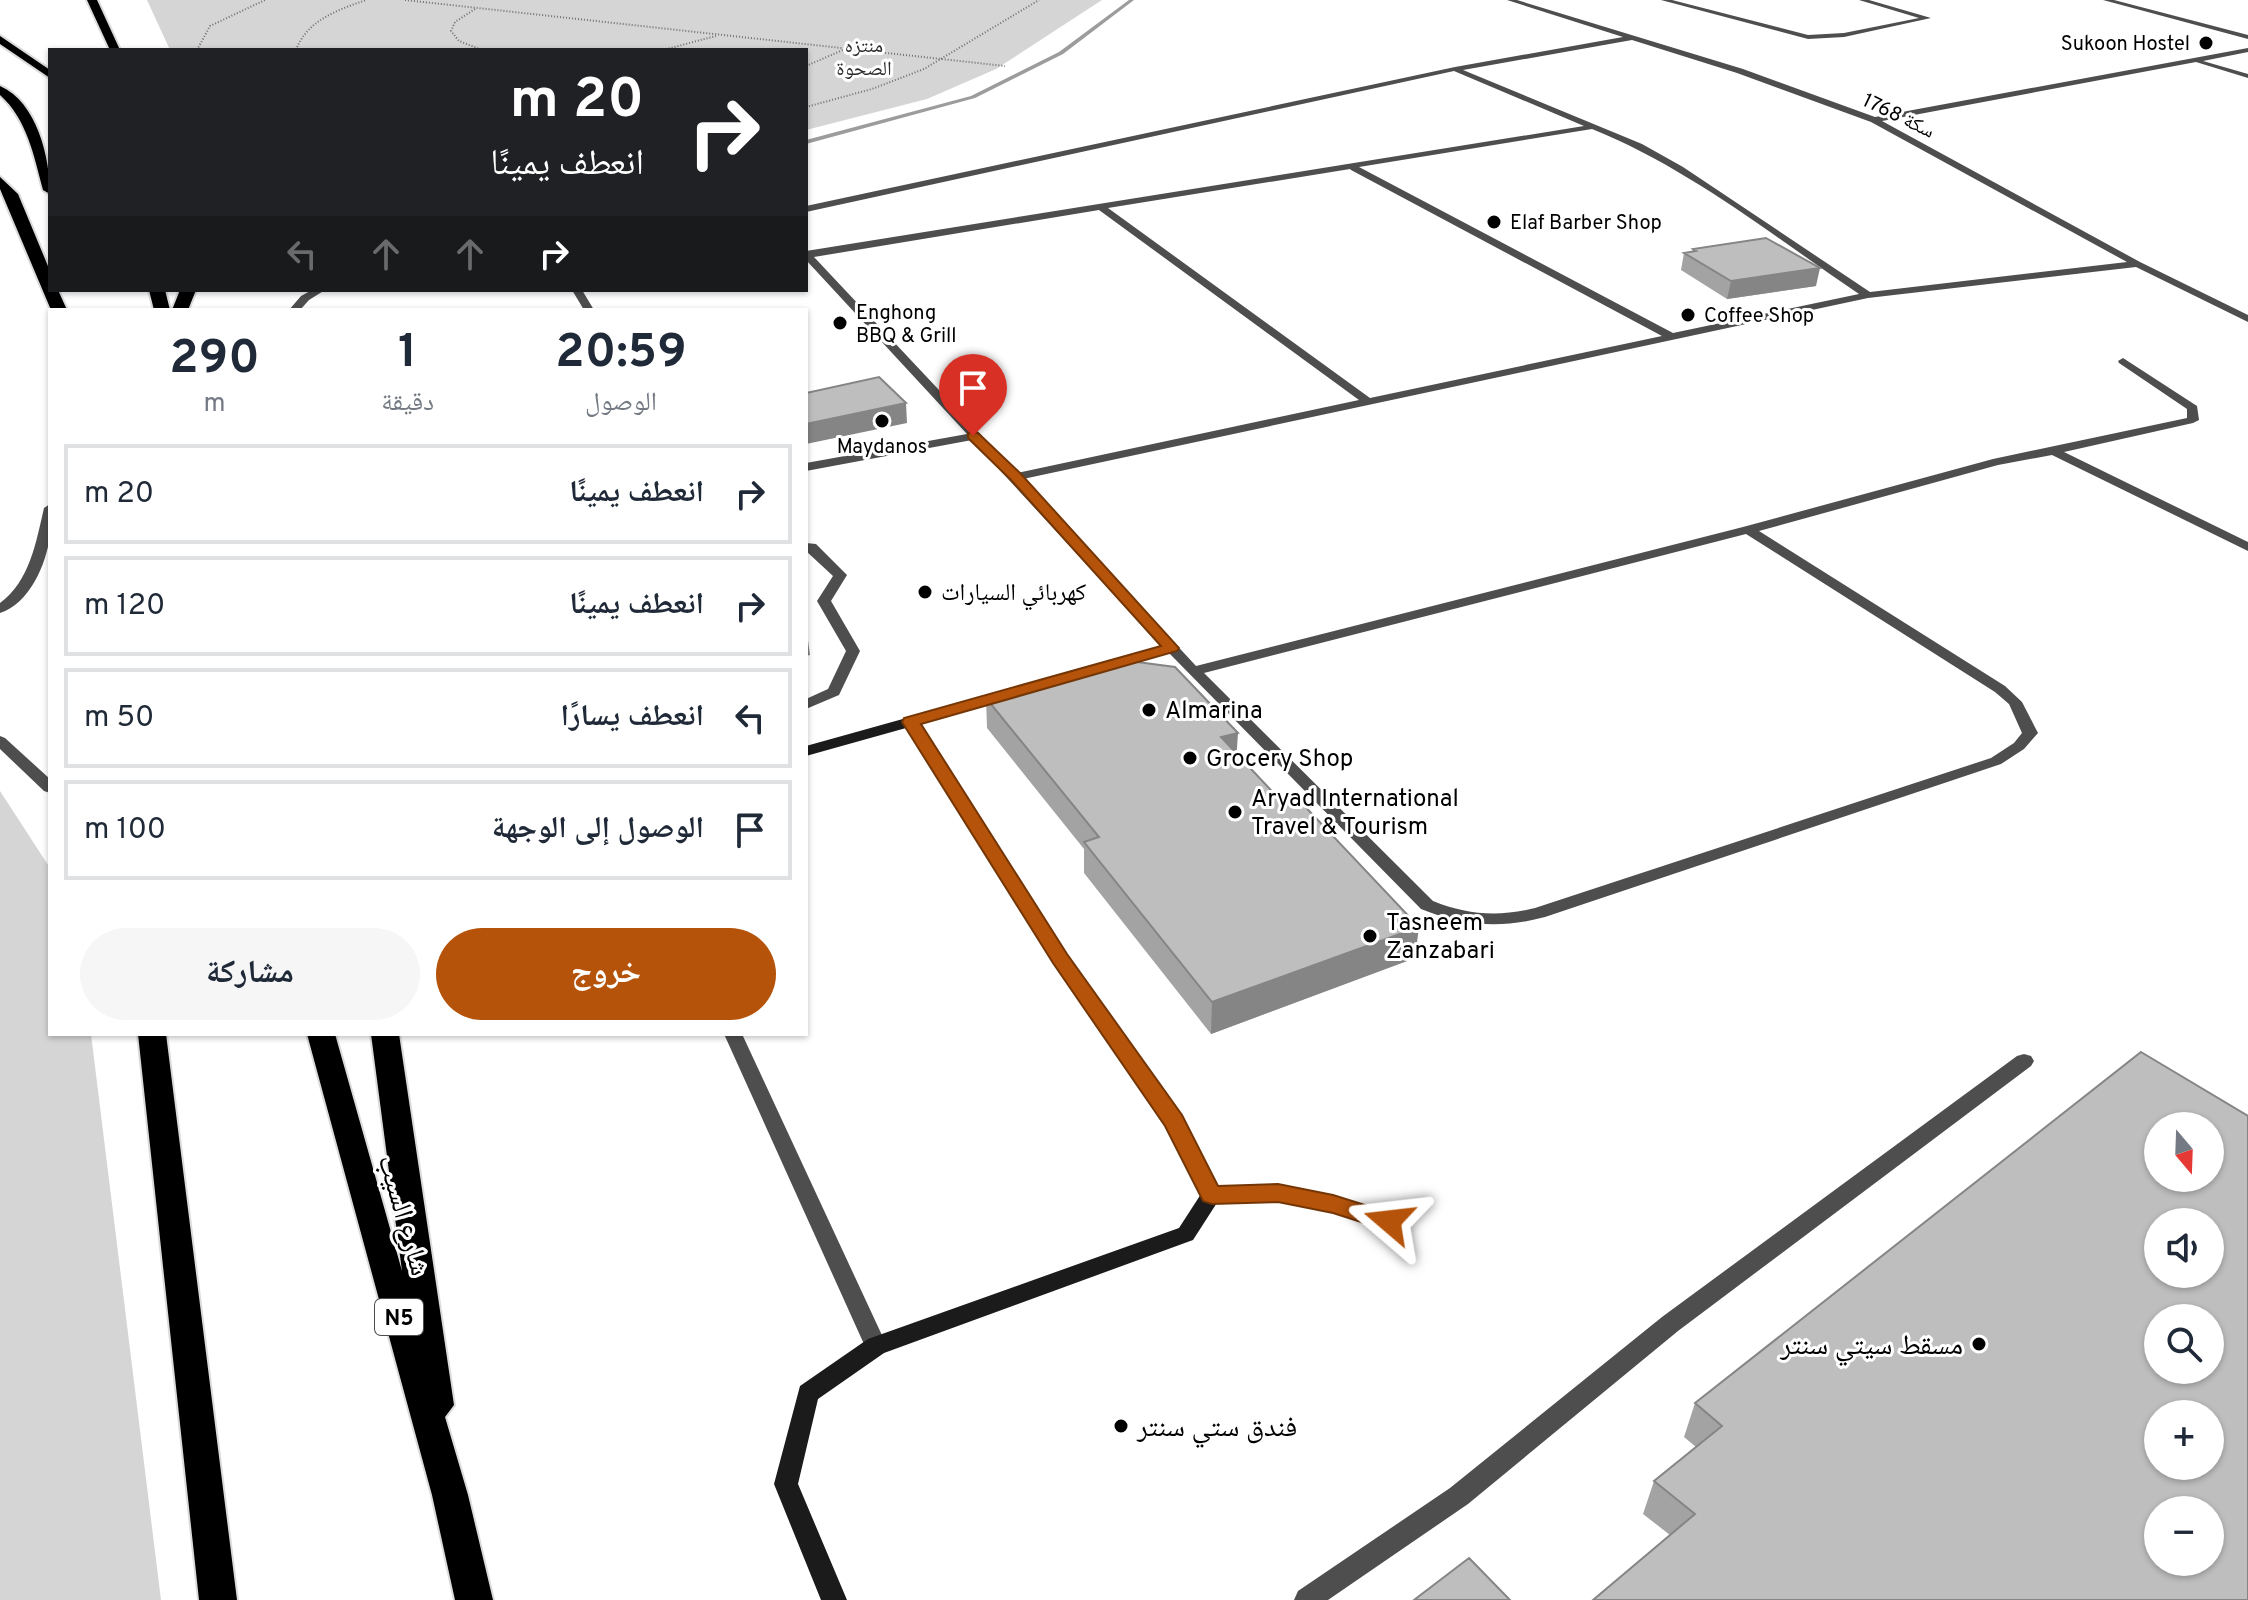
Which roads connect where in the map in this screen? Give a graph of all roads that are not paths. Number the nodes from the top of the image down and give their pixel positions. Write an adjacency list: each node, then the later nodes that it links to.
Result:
1 (92, 0): 11 (highway)
2 (1510, 0): 7 (street, سكة 1768)
3 (1546, 0): 7 (street)
4 (1664, 0): 5 (street)
5 (1862, 0)
6 (2106, 0): 9 (street)
7 (1524, 4): 8 (street, سكة 1768)
8 (1636, 37): 14 (street); 18 (street, سكة 1768)
9 (2248, 37)
10 (0, 39): 15 (highway)
11 (114, 48)
12 (2248, 50): 13 (street)
13 (2198, 62): 16 (street); 18 (street)
14 (1455, 69): 19 (street); 24 (street)
15 (48, 74)
16 (2248, 76)
17 (0, 89): 22 (highway)
18 (1874, 120): 27 (street, سكة 1768)
19 (1592, 127): 20 (street); 30 (street)
20 (1354, 168): 23 (street); 33 (street)
21 (0, 181): 28 (highway)
22 (48, 183)
23 (1099, 206): 25 (street); 35 (street)
24 (808, 209)
25 (808, 254)
26 (808, 256): 36 (street)
27 (2137, 264): 30 (street); 32 (street, سكة 1768)
28 (48, 283)
29 (316, 292): 31 (street)
30 (1868, 295): 33 (street)
31 (296, 308)
32 (2248, 319)
33 (1670, 336): 35 (street)
34 (2123, 361): 37 (street)
35 (1367, 401): 39 (street)
36 (973, 436): 38 (street); 39 (street)
37 (2053, 451): 41 (street); 43 (street)
38 (808, 467)
39 (1016, 477): 45 (street)
40 (48, 516): 44 (street)
41 (1748, 530): 47 (street); 47 (street)
42 (808, 547): 49 (street)
43 (2248, 547)
44 (0, 609)
45 (1171, 648): 46 (street); 47 (street)
46 (1095, 670)
47 (1193, 671)
48 (1018, 691): 50 (street)
49 (808, 704)
50 (910, 722): 52 (street); 59 (street)
51 (0, 741): 53 (street)
52 (808, 750)
53 (48, 786)
54 (152, 1036): 63 (highway)
55 (321, 1036): 62 (highway, شارع السيب / N5)
56 (385, 1036): 62 (highway)
57 (734, 1036): 61 (street)
58 (2024, 1061): 66 (street)
59 (1212, 1195): 60 (street); 61 (street)
60 (1389, 1221)
61 (876, 1346): 65 (street)
62 (450, 1495): 64 (highway, شارع السيب / N5)
63 (218, 1600)
64 (474, 1600)
65 (834, 1600)
66 (1307, 1600)

